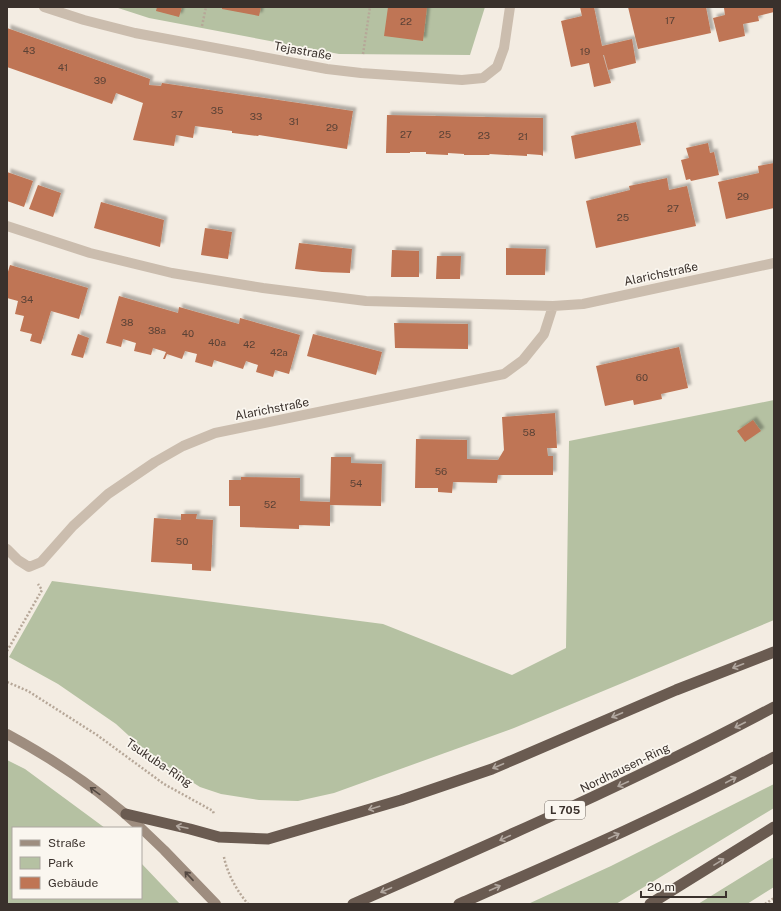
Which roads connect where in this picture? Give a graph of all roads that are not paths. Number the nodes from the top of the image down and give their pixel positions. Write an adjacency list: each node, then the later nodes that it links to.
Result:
1 (44, 7): 2 (street, Tejastraße)
2 (510, 7)
3 (7, 226): 5 (street, Alarichstraße)
4 (774, 263): 5 (street, Alarichstraße)
5 (552, 306): 6 (street, Alarichstraße)
6 (7, 549)
7 (774, 652): 11 (highway, one-way to 11)
8 (774, 707): 16 (highway, Nordhausen-Ring / L 705, one-way to 16)
9 (7, 734): 11 (main road, one-way to 9)
10 (774, 757): 17 (highway, one-way to 10)
11 (126, 814): 12 (main road)
12 (140, 827)
13 (774, 827): 18 (highway, one-way to 13)
14 (142, 829): 15 (main road, one-way to 14)
15 (216, 904)
16 (353, 904)
17 (459, 904)
18 (650, 904)

